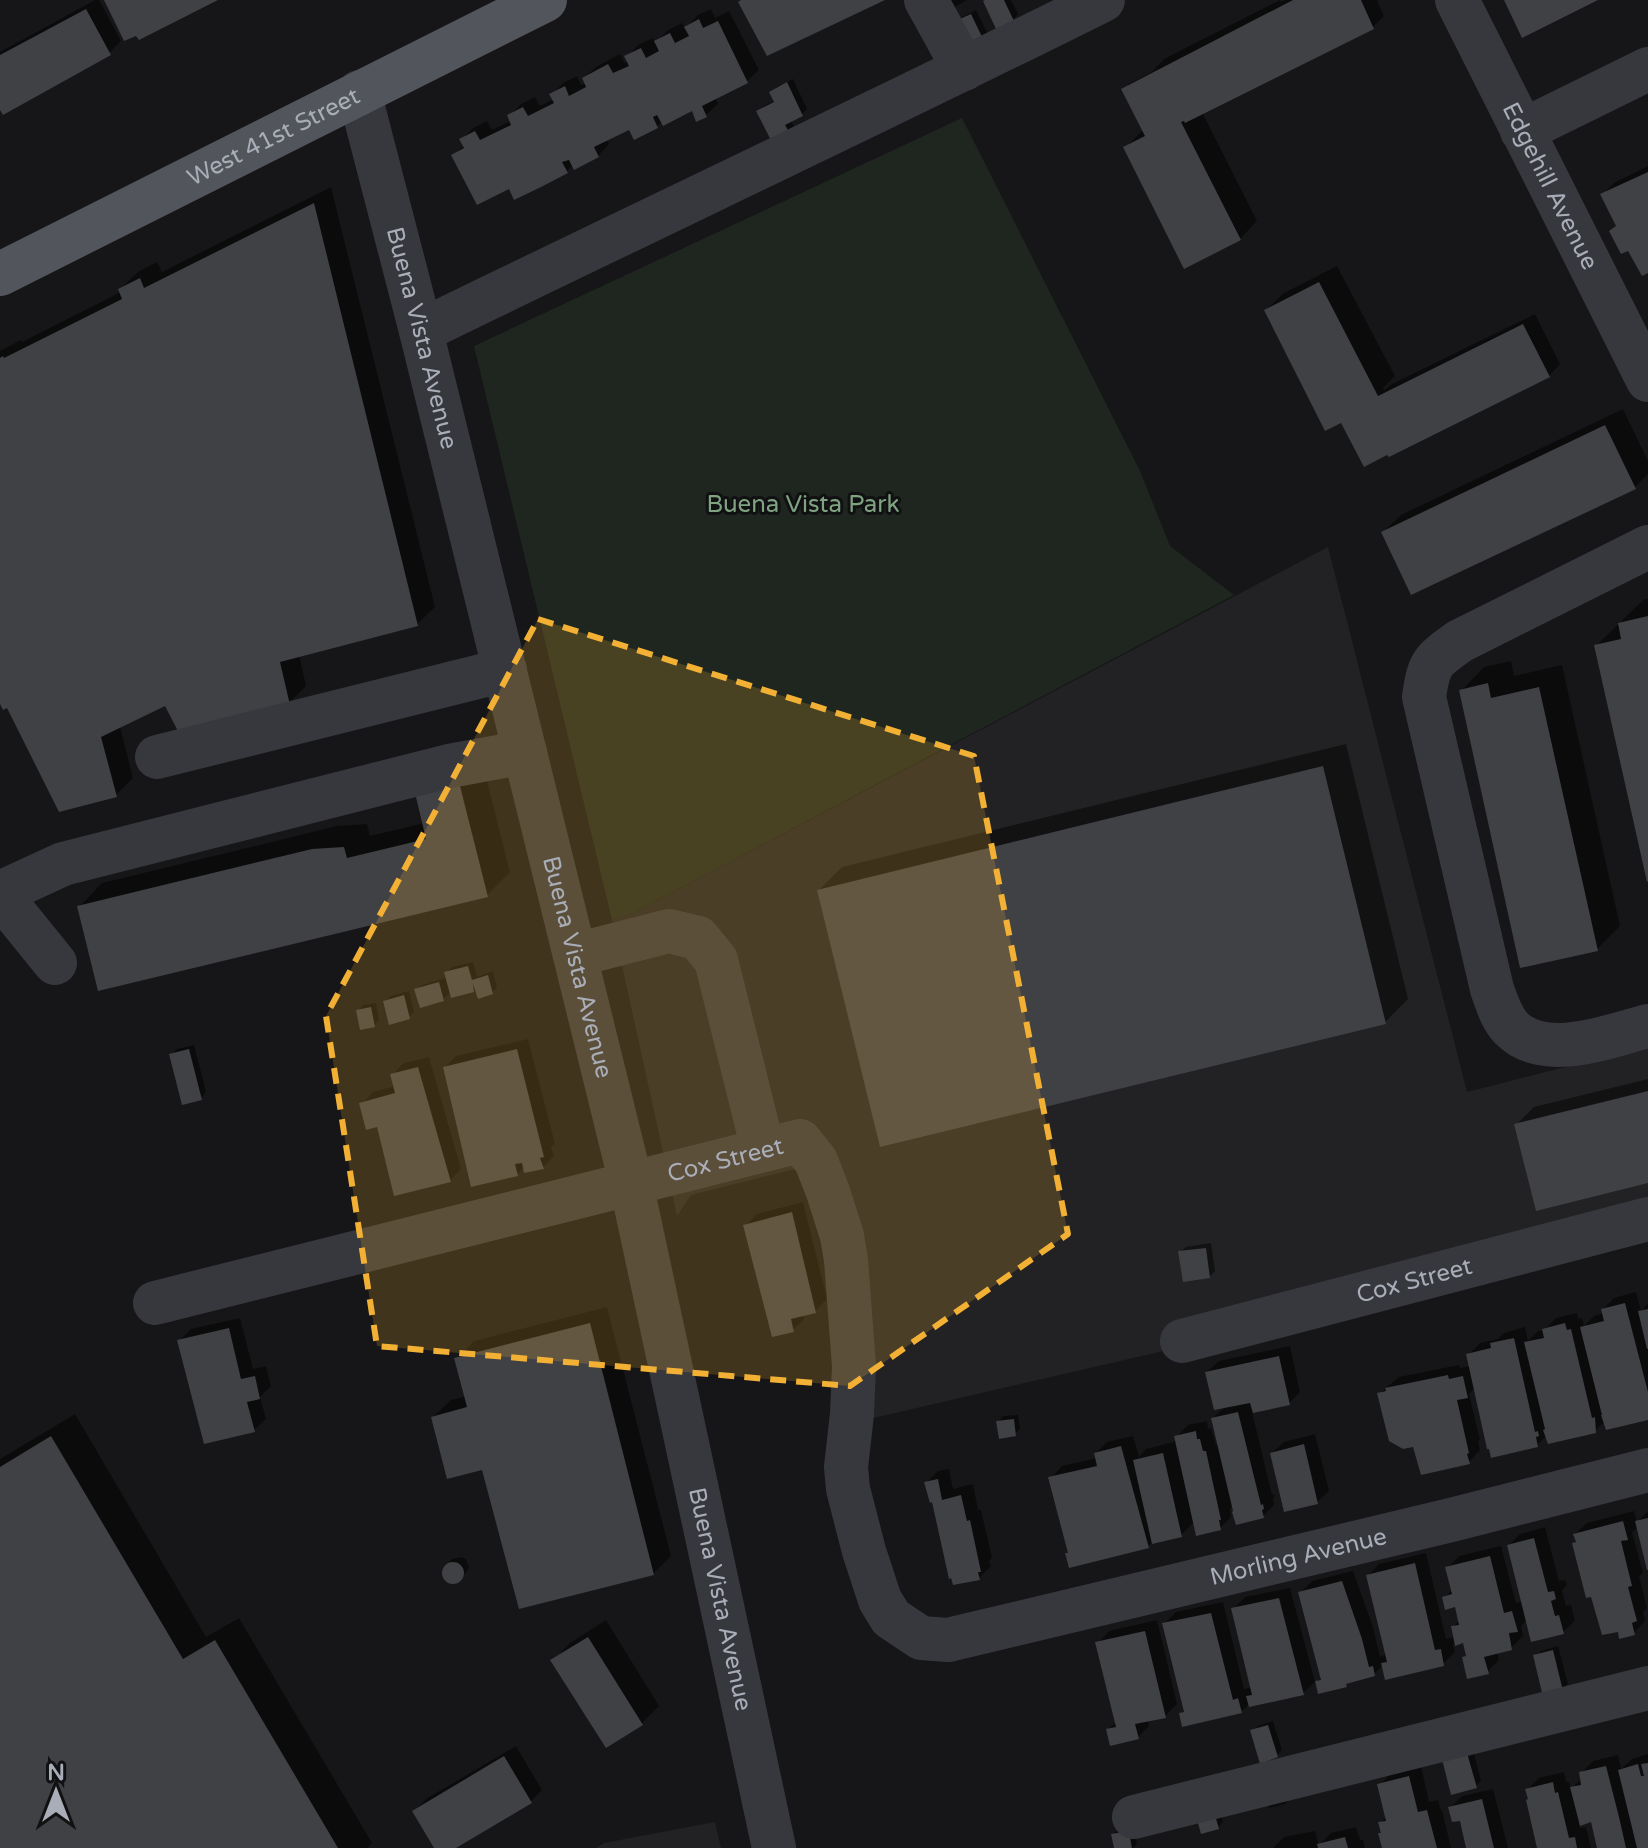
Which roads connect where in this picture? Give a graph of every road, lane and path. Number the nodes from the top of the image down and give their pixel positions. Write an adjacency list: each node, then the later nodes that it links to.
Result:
1 (545, 0): 7 (main road, West 41st Street)
2 (926, 0): 5 (street)
3 (1103, 0): 5 (street)
4 (1457, 0): 8 (street, Edgehill Avenue)
5 (964, 69): 10 (street)
6 (1648, 69): 8 (street)
7 (359, 92): 9 (main road, West 41st Street); 10 (street, Buena Vista Avenue)
8 (1522, 131): 11 (street, Edgehill Avenue)
9 (0, 274)
10 (421, 331): 13 (street, Buena Vista Avenue)
11 (1647, 374)
12 (1648, 547): 19 (street)
13 (505, 670): 14 (street, Buena Vista Avenue); 15 (street)
14 (525, 752): 16 (street); 17 (street, Buena Vista Avenue)
15 (157, 757)
16 (0, 894): 18 (street)
17 (575, 955): 20 (street); 21 (street, Buena Vista Avenue)
18 (55, 963)
19 (1648, 1026)
20 (763, 1149): 21 (street, Cox Street); 26 (street, Cox Street)
21 (631, 1183): 23 (street, Cox Street); 29 (street, Buena Vista Avenue)
22 (1648, 1219): 24 (street, Cox Street)
23 (155, 1303)
24 (1182, 1341)
25 (1648, 1470): 26 (street, Morling Avenue)
26 (948, 1640)
27 (1648, 1688): 28 (street)
28 (1134, 1817)
29 (774, 1848)

